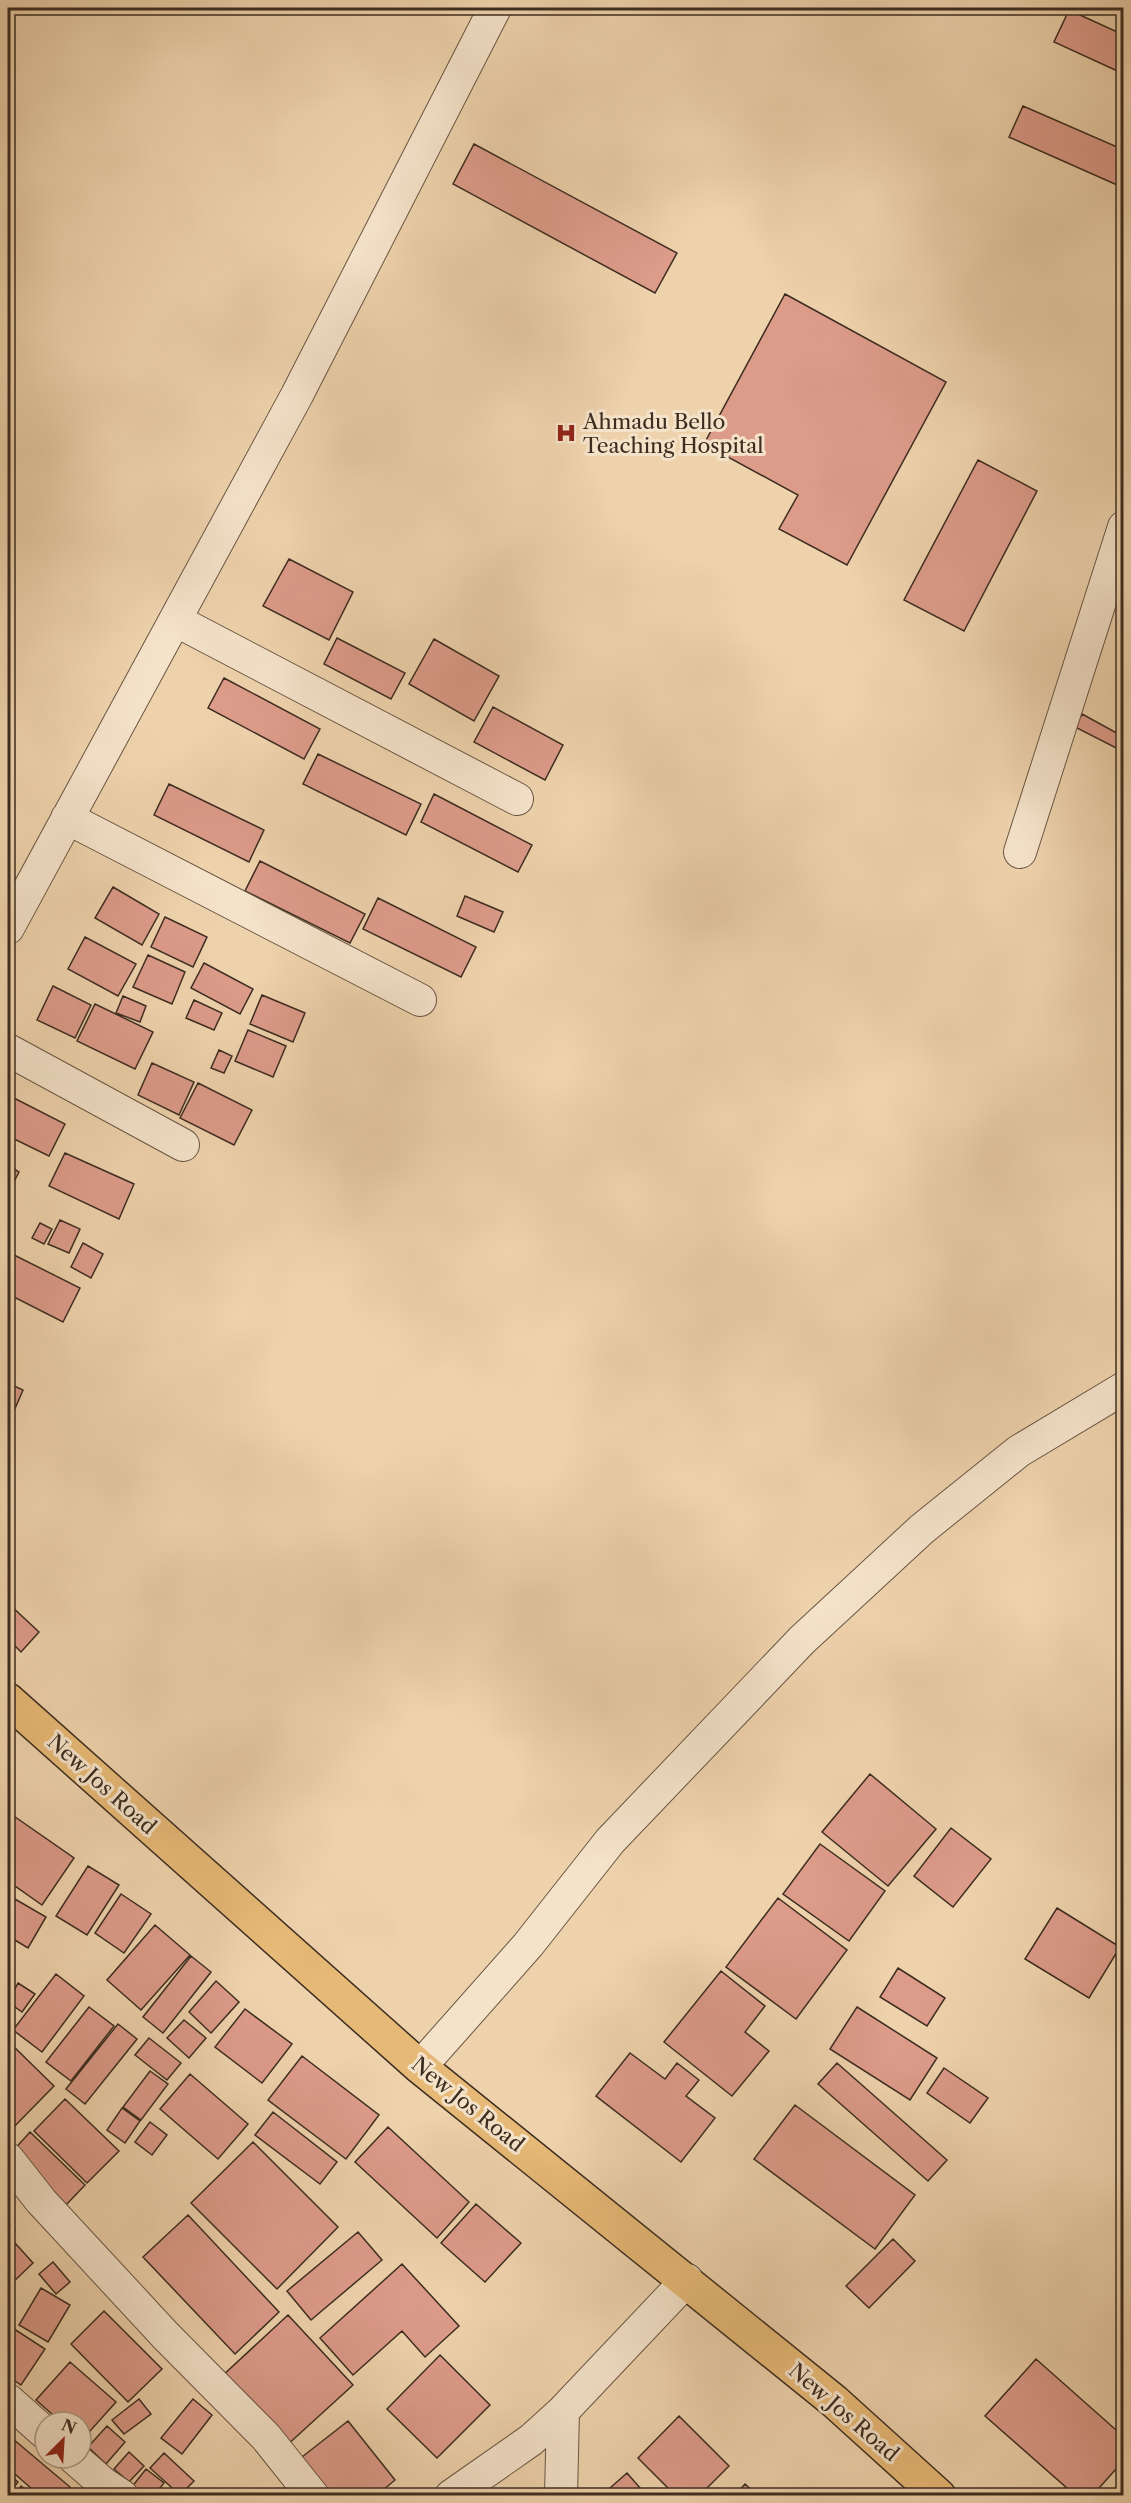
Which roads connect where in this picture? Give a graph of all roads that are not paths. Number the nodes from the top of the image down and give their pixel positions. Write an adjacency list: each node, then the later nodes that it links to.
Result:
1 (495, 8): 3 (street)
2 (1124, 527): 6 (street)
3 (175, 620): 4 (street); 5 (street)
4 (517, 799)
5 (67, 818): 7 (street); 9 (street)
6 (1020, 852)
7 (15, 892): 8 (street)
8 (8, 928)
9 (420, 1000)
10 (8, 1050): 11 (street)
11 (183, 1145)
12 (1124, 1388): 14 (street)
13 (8, 1700): 14 (highway, New Jos Road)
14 (420, 2067): 16 (highway, New Jos Road)
15 (8, 2159): 22 (street)
16 (687, 2280): 18 (street); 25 (highway, New Jos Road)
17 (8, 2400): 19 (street)
18 (563, 2411): 23 (street); 24 (street)
19 (33, 2422)
20 (88, 2470): 21 (street)
21 (122, 2496)
22 (313, 2496)
23 (452, 2496)
24 (561, 2496)
25 (939, 2496)

